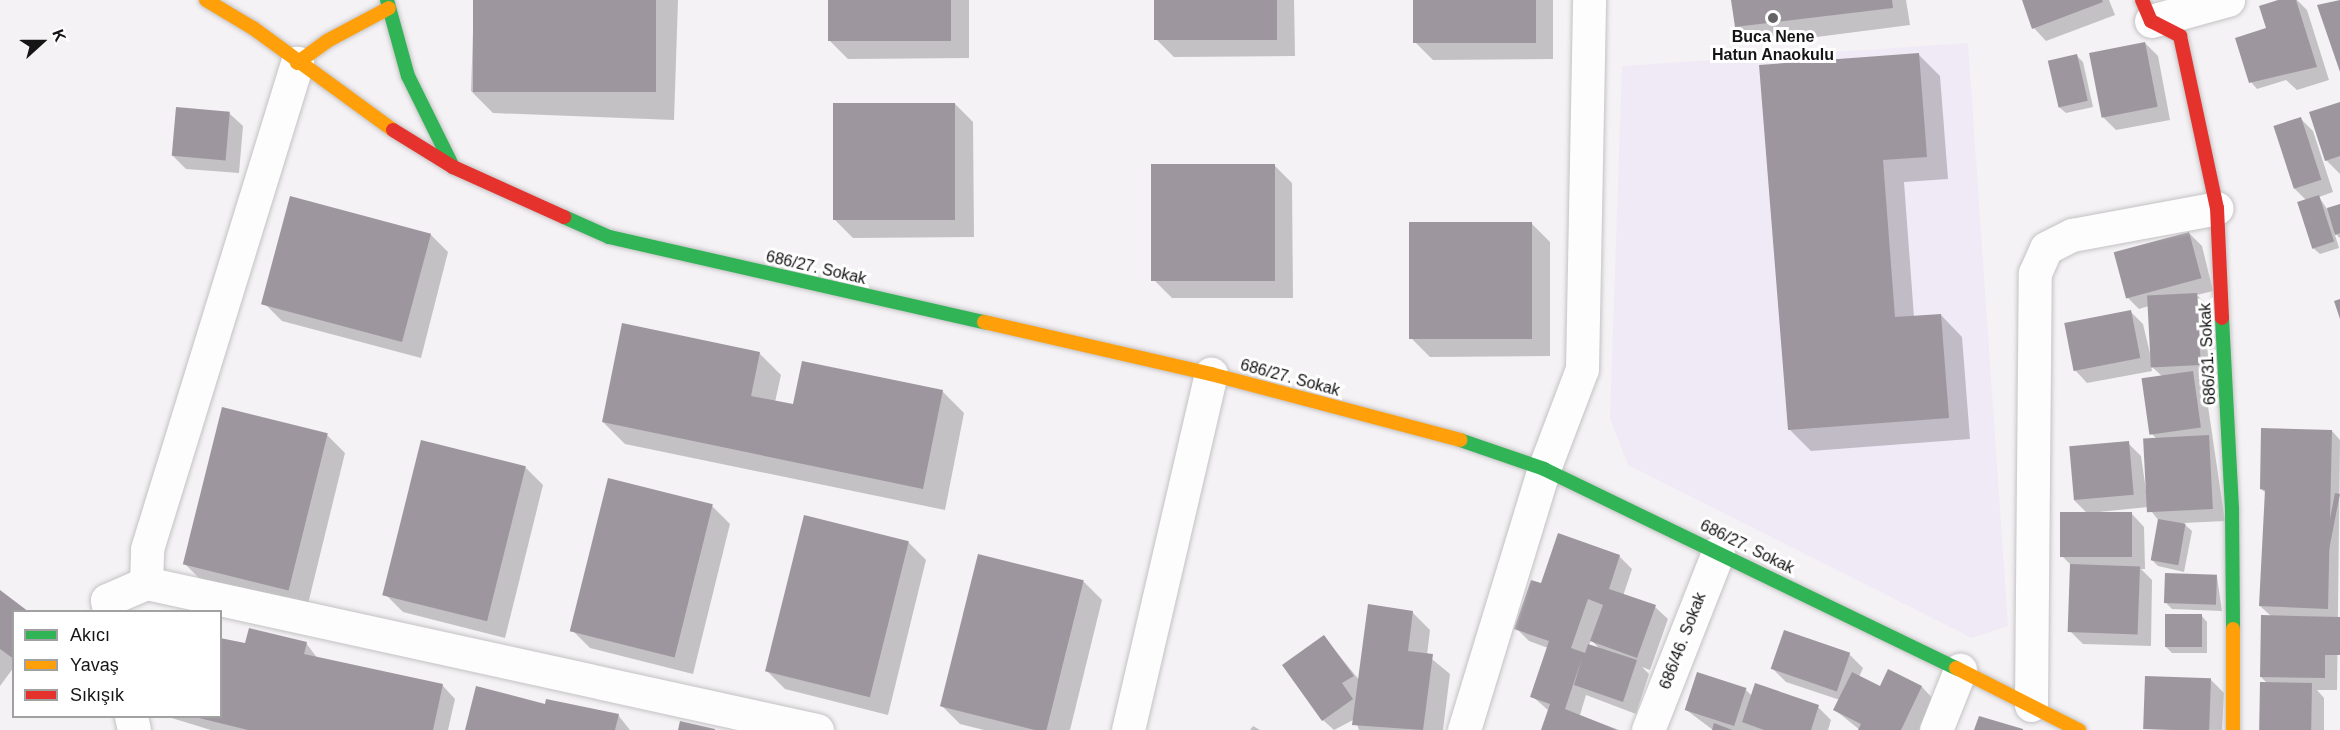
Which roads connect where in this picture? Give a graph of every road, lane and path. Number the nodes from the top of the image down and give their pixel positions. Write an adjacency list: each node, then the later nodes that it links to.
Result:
1 (206, 0): 7 (street, 686/27. Sokak)
2 (242, 0): 7 (street)
3 (1589, 0): 12 (street)
4 (2228, 0): 6 (street)
5 (388, 4): 8 (street); 9 (street)
6 (2146, 11): 10 (street, 686/31. Sokak)
7 (253, 28): 8 (street, 686/27. Sokak)
8 (297, 63): 9 (street, 686/27. Sokak); 14 (street)
9 (453, 167): 11 (street, 686/27. Sokak)
10 (2217, 208): 17 (street); 25 (street, 686/31. Sokak)
11 (1211, 374): 12 (street, 686/27. Sokak); 20 (street)
12 (1544, 469): 13 (street, 686/27. Sokak); 21 (street)
13 (1718, 552): 16 (street, 686/27. Sokak); 22 (street, 686/46. Sokak)
14 (146, 583): 15 (street); 18 (street)
15 (109, 610)
16 (1960, 670): 17 (street, 686/27. Sokak); 23 (street)
17 (2031, 705): 24 (street, 686/27. Sokak)
18 (767, 725): 19 (street)
19 (817, 730)
20 (1128, 730)
21 (1464, 730)
22 (1648, 730)
23 (1935, 730)
24 (2079, 730)
25 (2233, 730)

